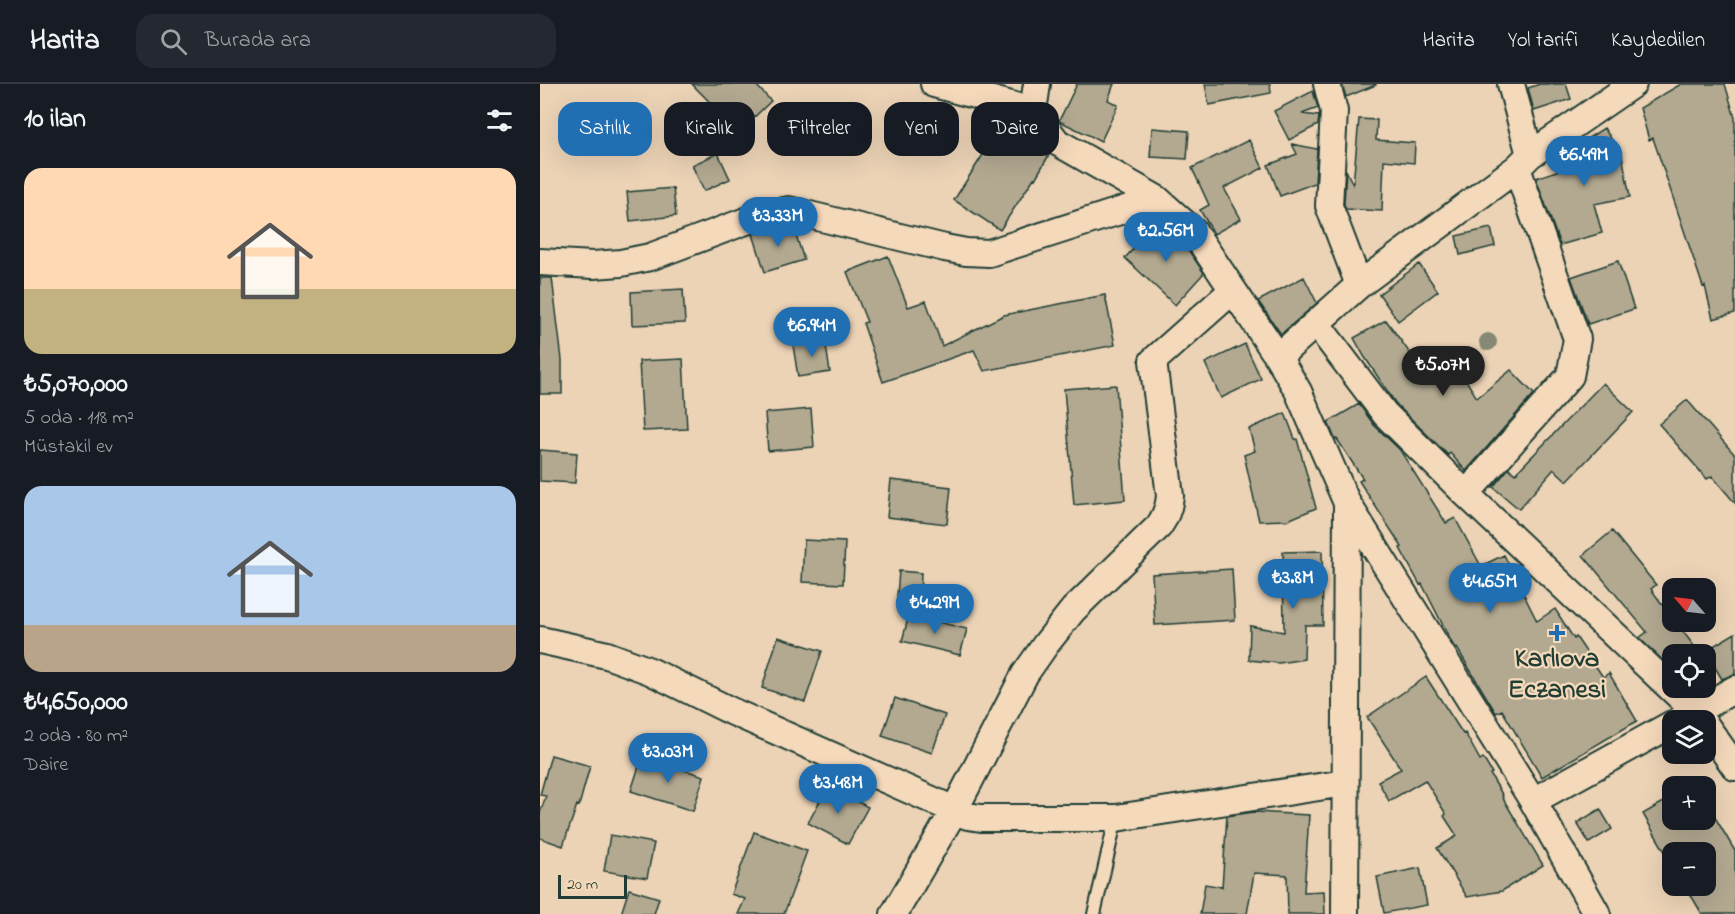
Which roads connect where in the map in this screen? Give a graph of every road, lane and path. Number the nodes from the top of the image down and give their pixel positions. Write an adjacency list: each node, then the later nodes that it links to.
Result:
1 (934, 84): 6 (street)
2 (1037, 84): 7 (street)
3 (1327, 84): 12 (street)
4 (1511, 84): 9 (street)
5 (1632, 84): 9 (street)
6 (1000, 102)
7 (1034, 102)
8 (1059, 143): 10 (street)
9 (1523, 162): 12 (street); 16 (street)
10 (1157, 200): 11 (street); 13 (street)
11 (540, 262)
12 (1359, 285): 14 (street)
13 (1233, 290): 15 (street); 27 (street)
14 (1316, 323): 15 (street); 16 (street)
15 (1278, 357): 17 (street)
16 (1466, 494): 20 (street)
17 (1347, 503): 25 (street); 26 (street)
18 (540, 640): 27 (street)
19 (1735, 689): 21 (street)
20 (1686, 710)
21 (1707, 710)
22 (1662, 730): 26 (street)
23 (1716, 744): 24 (street)
24 (1735, 767)
25 (1345, 783): 28 (street); 31 (street)
26 (1533, 801): 32 (street)
27 (954, 811): 28 (street); 29 (street)
28 (1116, 818): 30 (lane)
29 (894, 914)
30 (1094, 914)
31 (1345, 914)
32 (1598, 914)

